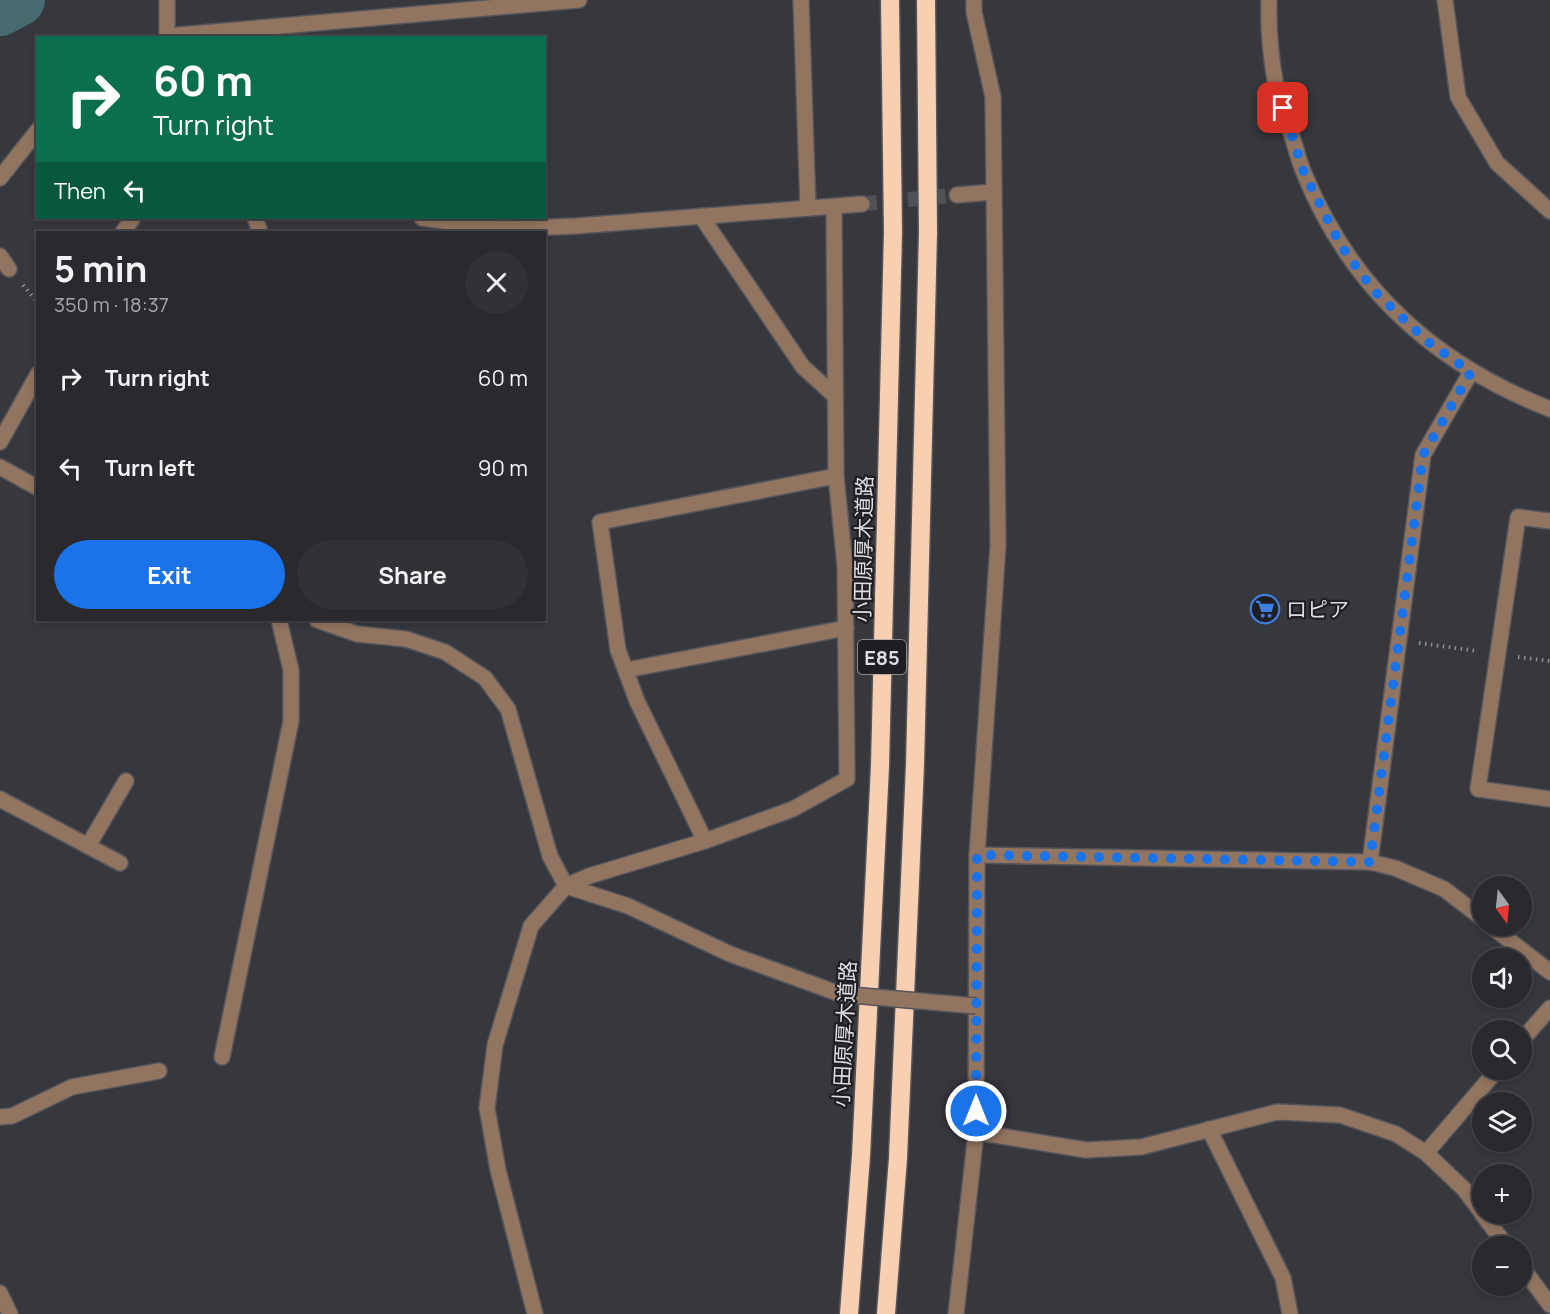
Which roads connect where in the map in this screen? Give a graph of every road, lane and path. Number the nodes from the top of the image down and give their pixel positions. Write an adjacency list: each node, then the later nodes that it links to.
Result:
1 (167, 0): 9 (street)
2 (579, 0): 10 (street)
3 (801, 0): 17 (street)
4 (890, 0): 69 (highway, 小田原厚木道路 / E85)
5 (926, 0): 70 (highway, E85)
6 (974, 0): 13 (street)
7 (1269, 0): 21 (street)
8 (1445, 0): 18 (street)
9 (167, 36)
10 (178, 36)
11 (36, 133): 12 (street)
12 (0, 178)
13 (993, 192): 14 (street); 44 (street)
14 (957, 195)
15 (862, 204): 16 (street)
16 (834, 207): 17 (street); 23 (street)
17 (808, 208): 19 (street)
18 (1550, 211)
19 (701, 216): 20 (street); 23 (street)
20 (429, 219)
21 (1471, 372): 24 (street); 45 (street)
22 (36, 378): 25 (street)
23 (835, 396): 27 (street)
24 (1550, 409)
25 (0, 442)
26 (0, 466): 28 (street)
27 (836, 476): 33 (street); 38 (street)
28 (36, 487)
29 (1550, 521): 41 (street)
30 (279, 621): 54 (street)
31 (325, 621): 32 (street)
32 (352, 625): 47 (street)
33 (846, 628): 38 (street); 42 (street)
34 (1418, 643): 35 (path)
35 (1479, 651)
36 (1518, 657): 37 (path)
37 (1550, 661)
38 (626, 670): 42 (street)
39 (126, 781): 43 (street)
40 (0, 799): 43 (street)
41 (1550, 799)
42 (705, 841): 47 (street)
43 (88, 846): 46 (street)
44 (977, 855): 45 (street); 51 (street)
45 (1370, 862): 48 (street)
46 (120, 863)
47 (566, 886): 51 (street, bridge); 68 (street)
48 (1472, 910)
49 (1504, 936): 50 (street)
50 (1550, 972)
51 (976, 1006): 59 (street)
52 (1550, 1008): 53 (street)
53 (1532, 1028)
54 (222, 1057)
55 (159, 1071): 57 (street)
56 (1488, 1080): 60 (street)
57 (0, 1117)
58 (1209, 1129): 59 (street); 60 (street); 72 (street)
59 (976, 1132): 71 (street)
60 (1425, 1153): 61 (street)
61 (1472, 1200)
62 (1490, 1224): 63 (street)
63 (1499, 1236)
64 (1532, 1281): 66 (street)
65 (0, 1293): 67 (street)
66 (1550, 1305)
67 (10, 1314)
68 (535, 1314)
69 (849, 1314)
70 (886, 1314)
71 (956, 1314)
72 (1290, 1314)

